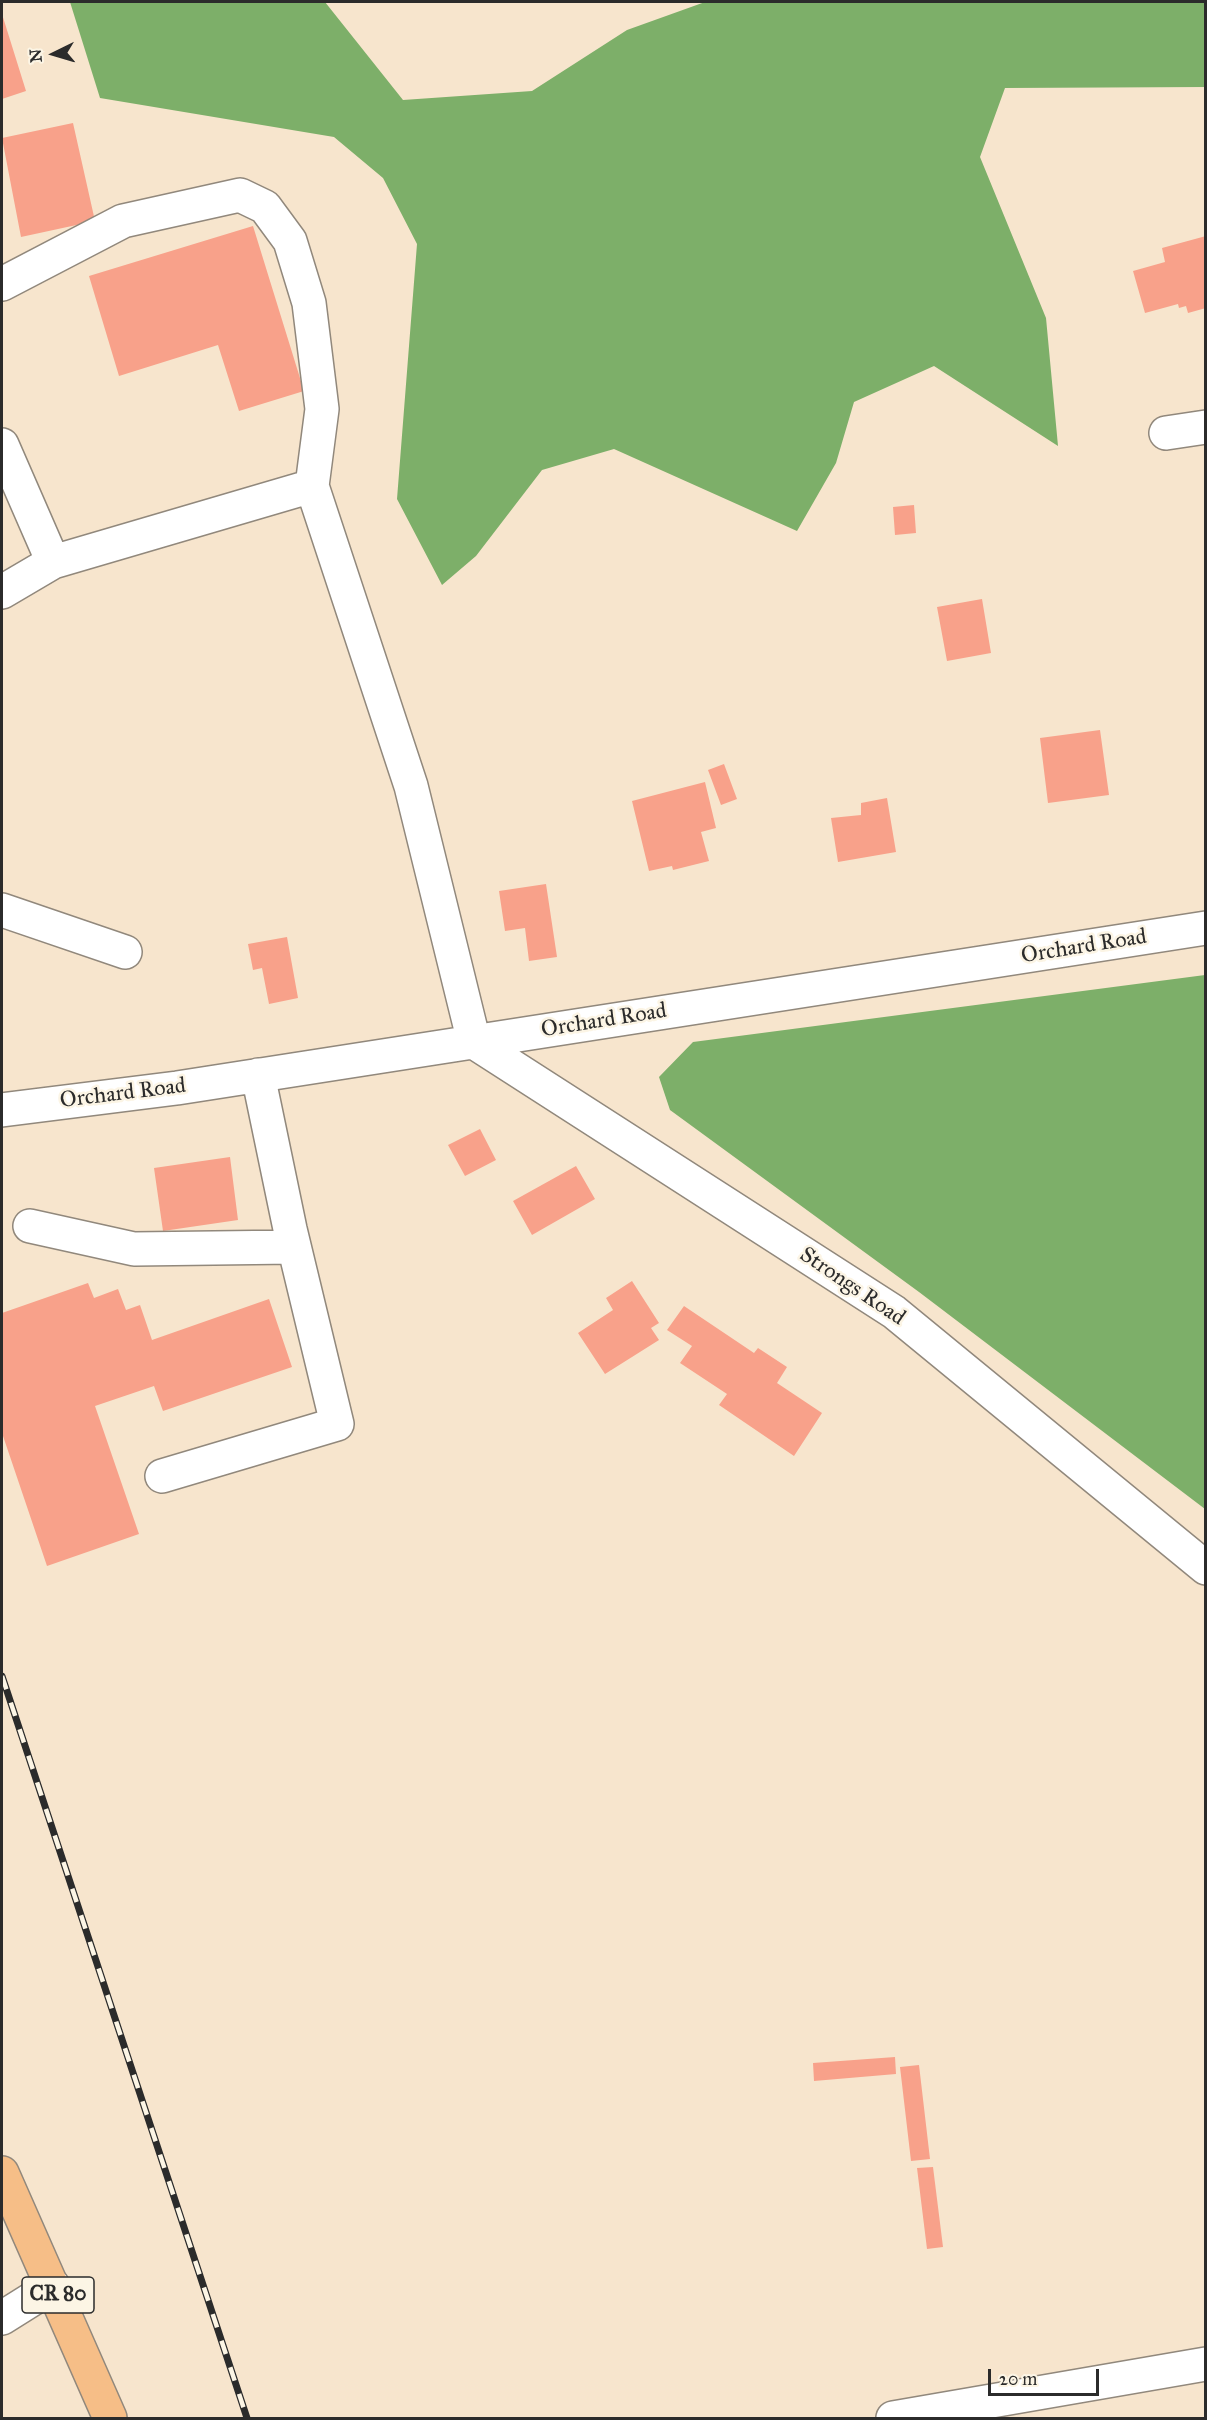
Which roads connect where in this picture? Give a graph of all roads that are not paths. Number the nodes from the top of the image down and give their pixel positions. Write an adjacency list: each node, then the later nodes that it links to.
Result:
1 (2, 284): 5 (street)
2 (1206, 427): 3 (street)
3 (1166, 433)
4 (2, 445): 6 (street)
5 (312, 486): 7 (street); 12 (street)
6 (14, 507): 7 (street)
7 (53, 562): 8 (street)
8 (2, 592)
9 (2, 910): 11 (street)
10 (1206, 928): 12 (street, Orchard Road)
11 (125, 952)
12 (474, 1042): 13 (street, Orchard Road); 18 (street, Strongs Road)
13 (258, 1075): 14 (street, Orchard Road); 16 (street)
14 (2, 1110)
15 (30, 1226): 16 (street)
16 (294, 1247): 17 (street)
17 (162, 1476)
18 (1206, 1568)
19 (2, 2172): 20 (main road, CR 80)
20 (53, 2286): 21 (street); 23 (main road, CR 80)
21 (2, 2318)
22 (1206, 2364): 24 (street)
23 (110, 2418)
24 (893, 2418)

